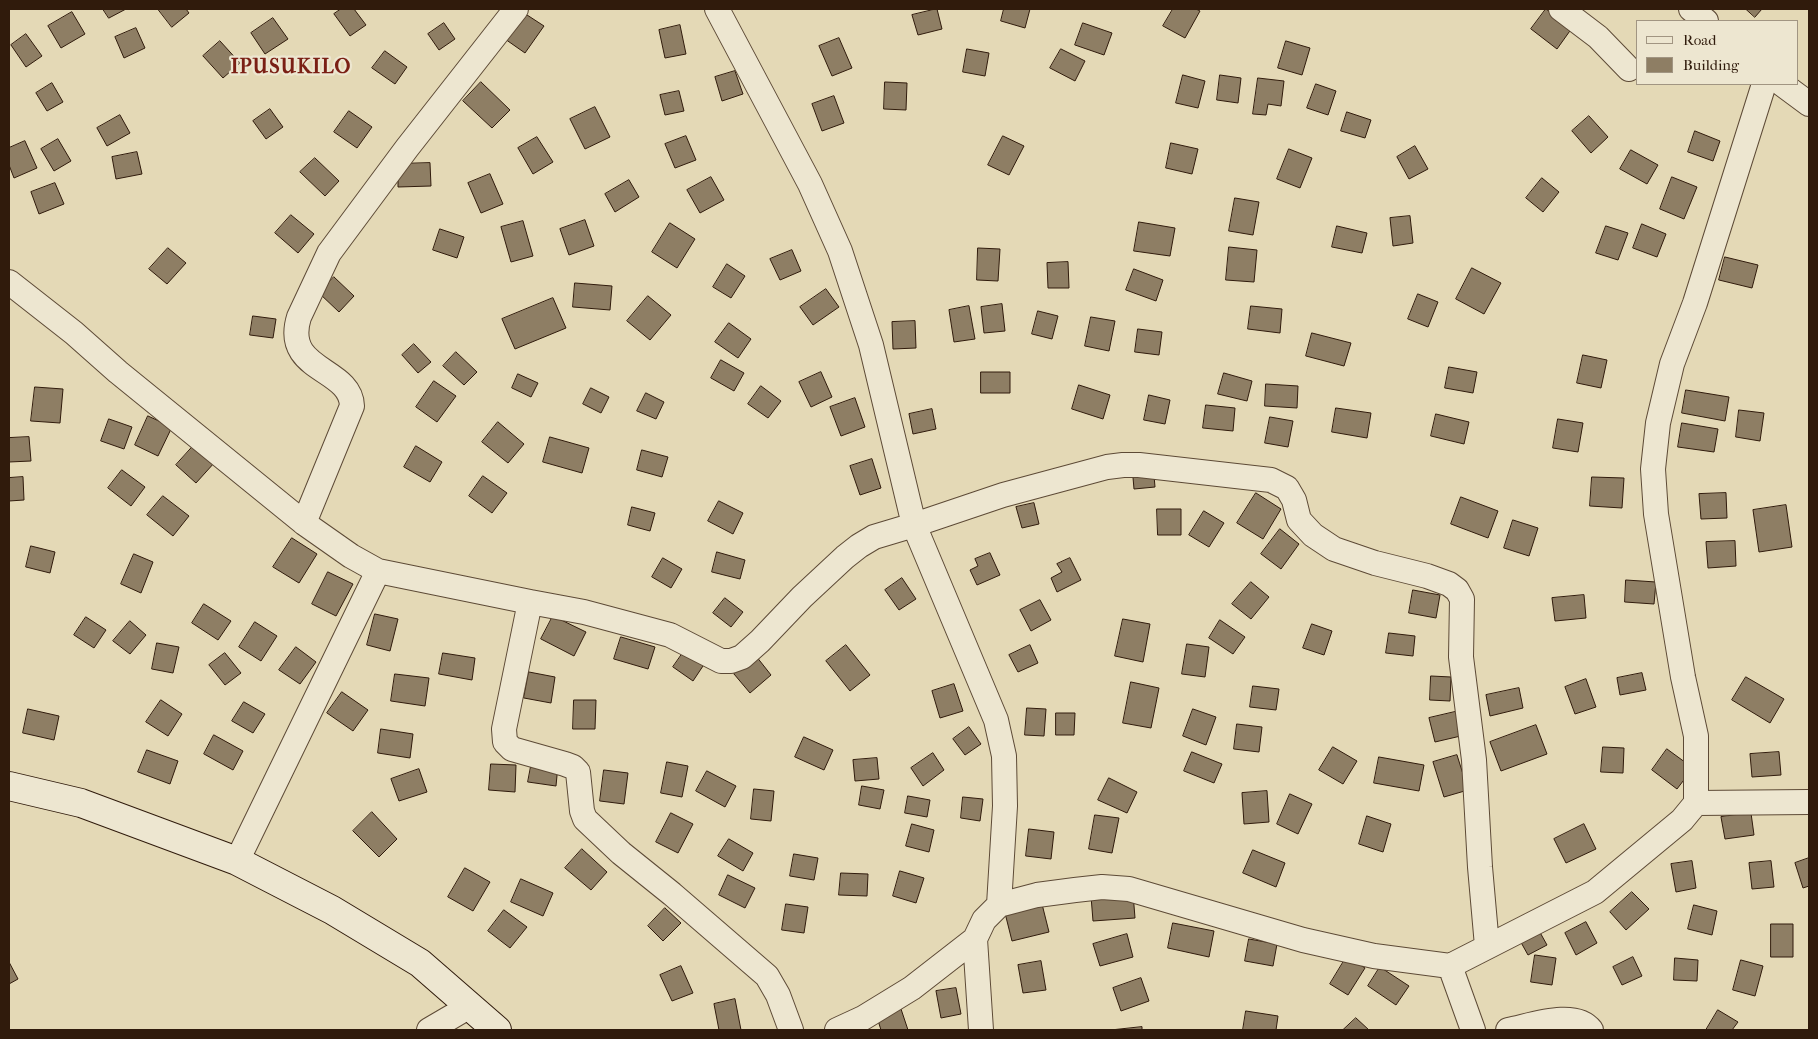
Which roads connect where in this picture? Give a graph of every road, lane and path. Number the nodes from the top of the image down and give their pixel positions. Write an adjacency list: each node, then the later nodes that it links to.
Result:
1 (516, 9): 11 (street)
2 (717, 9): 12 (street)
3 (1561, 9): 6 (street)
4 (1691, 9): 5 (street)
5 (1705, 20)
6 (1630, 69)
7 (1764, 85): 17 (street)
8 (1783, 85): 9 (street)
9 (1809, 104)
10 (9, 282): 11 (street)
11 (304, 523): 13 (street)
12 (914, 525): 14 (street); 19 (street); 21 (street)
13 (378, 571): 14 (street); 18 (street)
14 (530, 602): 26 (street)
15 (9, 786): 18 (street)
16 (1809, 802): 17 (street)
17 (1696, 803): 21 (street)
18 (237, 861): 23 (street)
19 (999, 905): 20 (street); 22 (street)
20 (975, 939): 27 (street); 28 (street)
21 (1487, 946): 22 (street)
22 (1450, 966): 29 (street)
23 (470, 1006): 24 (street); 25 (street)
24 (429, 1030)
25 (497, 1030)
26 (791, 1030)
27 (837, 1030)
28 (982, 1030)
29 (1473, 1030)
30 (1508, 1030): 31 (street)
31 (1591, 1030)

